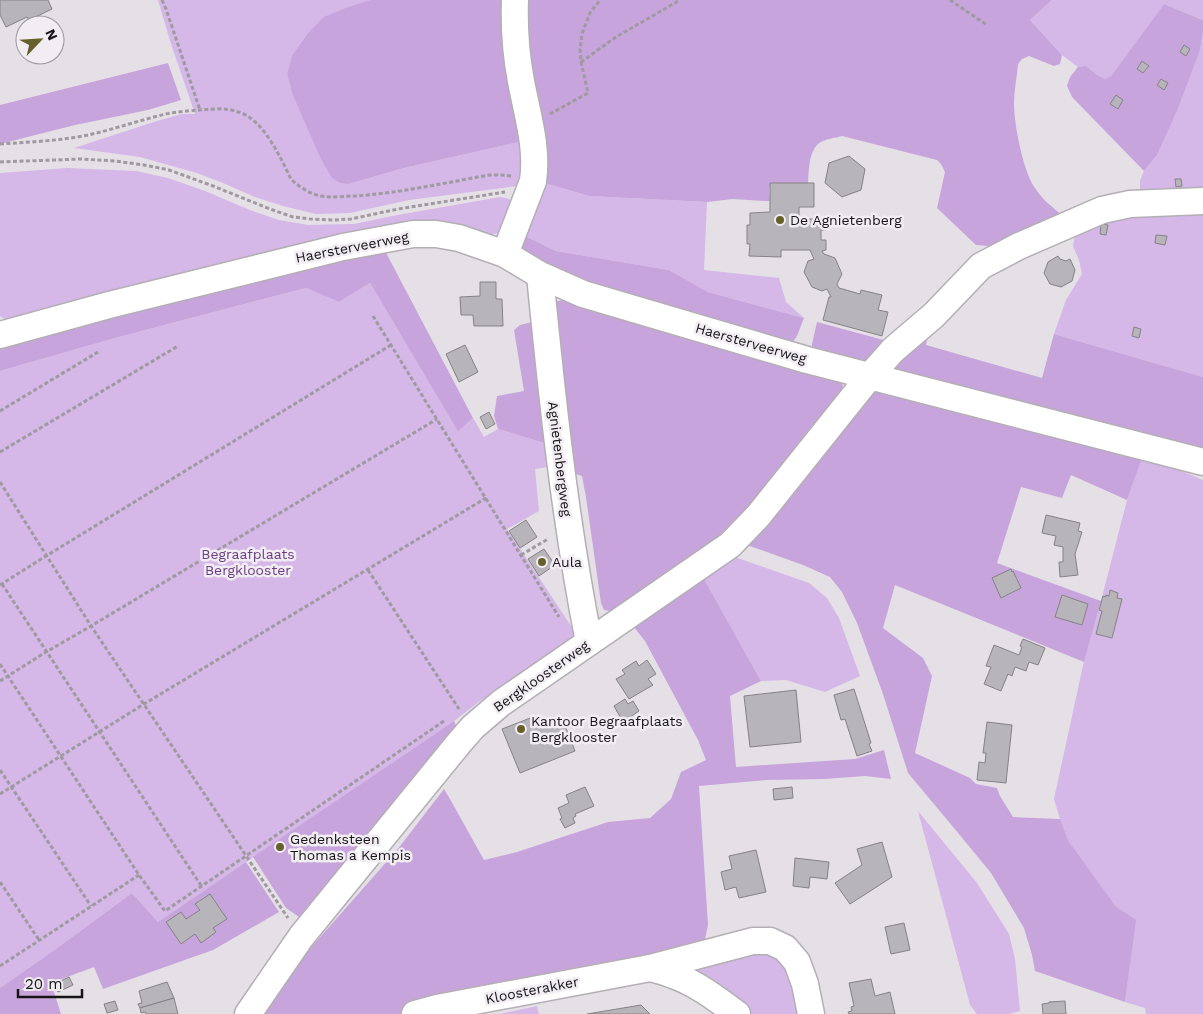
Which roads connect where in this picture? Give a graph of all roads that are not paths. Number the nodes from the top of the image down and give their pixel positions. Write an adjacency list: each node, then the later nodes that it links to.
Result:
1 (515, 0): 3 (street)
2 (1203, 201): 6 (street)
3 (505, 254): 4 (street, Haersterveerweg); 5 (street, Haersterveerweg)
4 (540, 275): 6 (street, Haersterveerweg); 8 (street, Agnietenbergweg)
5 (0, 335)
6 (870, 376): 7 (street, Haersterveerweg); 8 (street, Bergkloosterweg)
7 (1203, 462)
8 (589, 642): 10 (street, Bergkloosterweg)
9 (650, 968): 11 (street, Kloosterakker); 12 (street, Kloosterakker); 13 (street, Kloosterakker)
10 (248, 1014)
11 (415, 1014)
12 (737, 1014)
13 (811, 1014)

